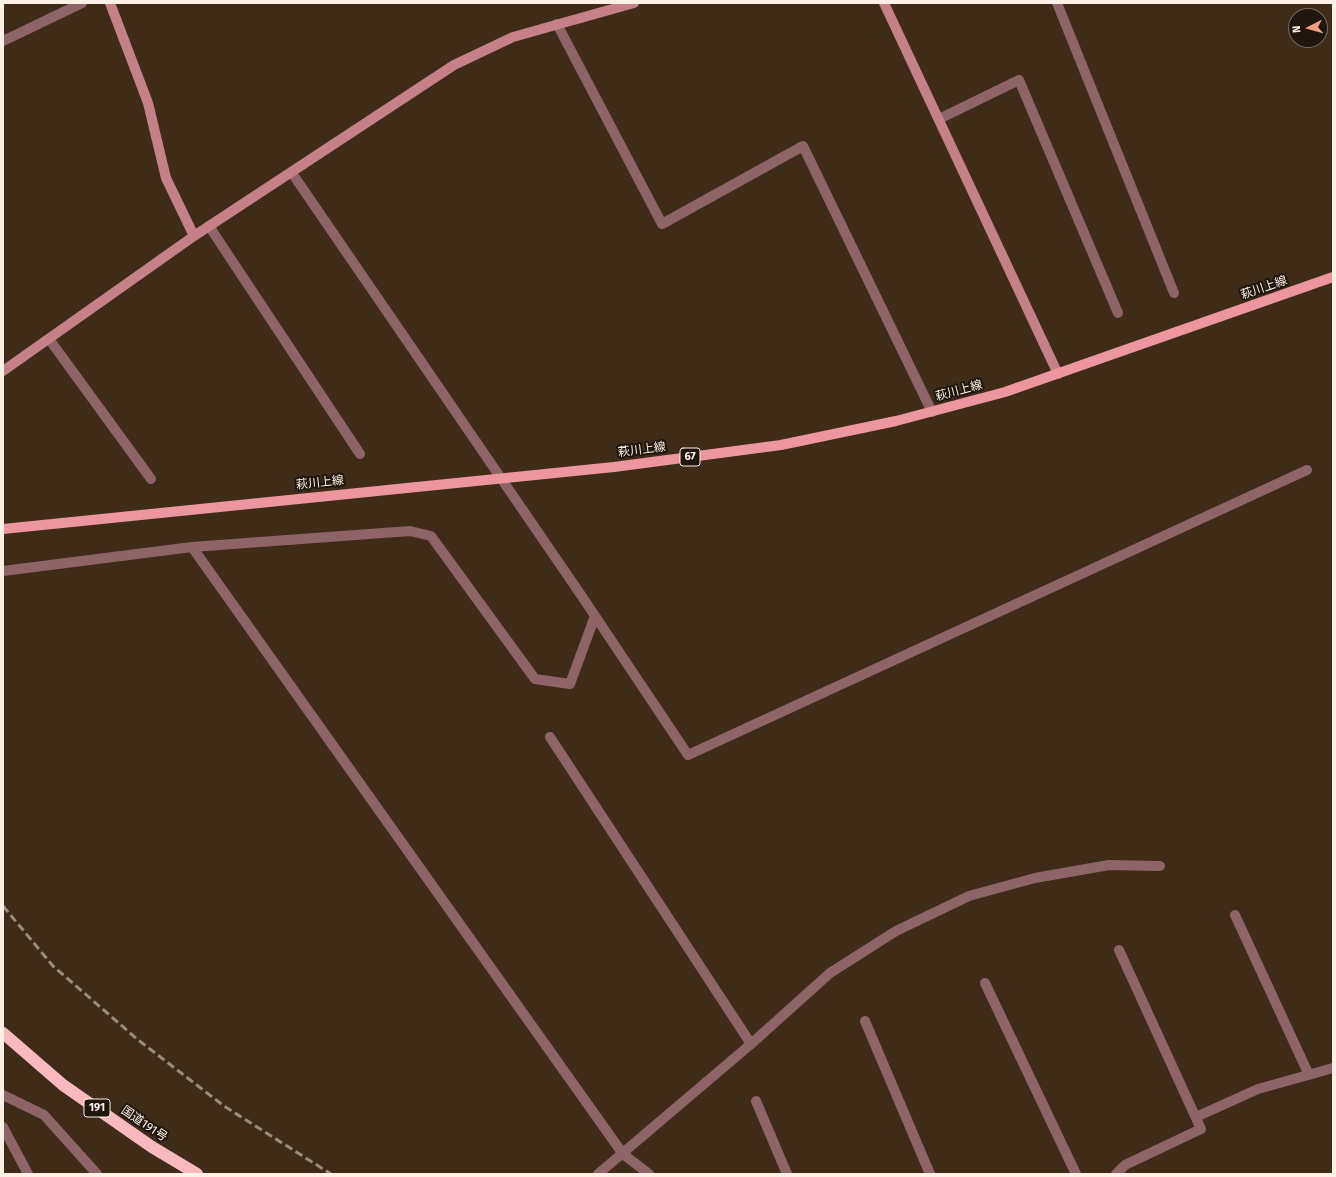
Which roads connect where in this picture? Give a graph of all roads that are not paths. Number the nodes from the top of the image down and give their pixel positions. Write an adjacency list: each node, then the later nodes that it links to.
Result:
1 (82, 3): 7 (street)
2 (110, 3): 11 (street)
3 (634, 3): 6 (street)
4 (884, 3): 8 (street)
5 (1057, 3): 13 (street)
6 (557, 24): 9 (street); 18 (street)
7 (3, 41)
8 (939, 119): 14 (street); 17 (street)
9 (292, 173): 10 (street); 21 (street)
10 (209, 226): 11 (street); 19 (street)
11 (194, 236): 15 (street)
12 (1333, 277): 17 (main road, 萩川上線 / 67)
13 (1174, 293)
14 (1118, 313)
15 (49, 339): 16 (street); 22 (street)
16 (3, 371)
17 (1058, 374): 18 (main road, 萩川上線 / 67)
18 (932, 412): 21 (main road, 萩川上線 / 67)
19 (360, 454)
20 (1307, 470): 26 (street)
21 (500, 478): 23 (main road, 萩川上線 / 67); 26 (street)
22 (151, 479)
23 (3, 529)
24 (192, 547): 25 (street); 26 (street); 41 (street)
25 (3, 571)
26 (595, 616)
27 (550, 737): 34 (street)
28 (1160, 866): 34 (street)
29 (1235, 915): 36 (street)
30 (1119, 950): 39 (street)
31 (985, 983): 49 (street)
32 (864, 1021): 48 (street)
33 (3, 1033): 44 (highway, 国道191号 / 191)
34 (751, 1044): 41 (street)
35 (1333, 1068): 36 (street)
36 (1309, 1074): 39 (street)
37 (3, 1095): 43 (street)
38 (756, 1101): 47 (street)
39 (1196, 1117): 50 (street)
40 (3, 1127): 42 (street)
41 (623, 1154): 45 (street); 46 (street)
42 (28, 1174)
43 (97, 1174)
44 (197, 1174)
45 (598, 1174)
46 (649, 1174)
47 (787, 1174)
48 (930, 1174)
49 (1076, 1174)
50 (1116, 1174)

